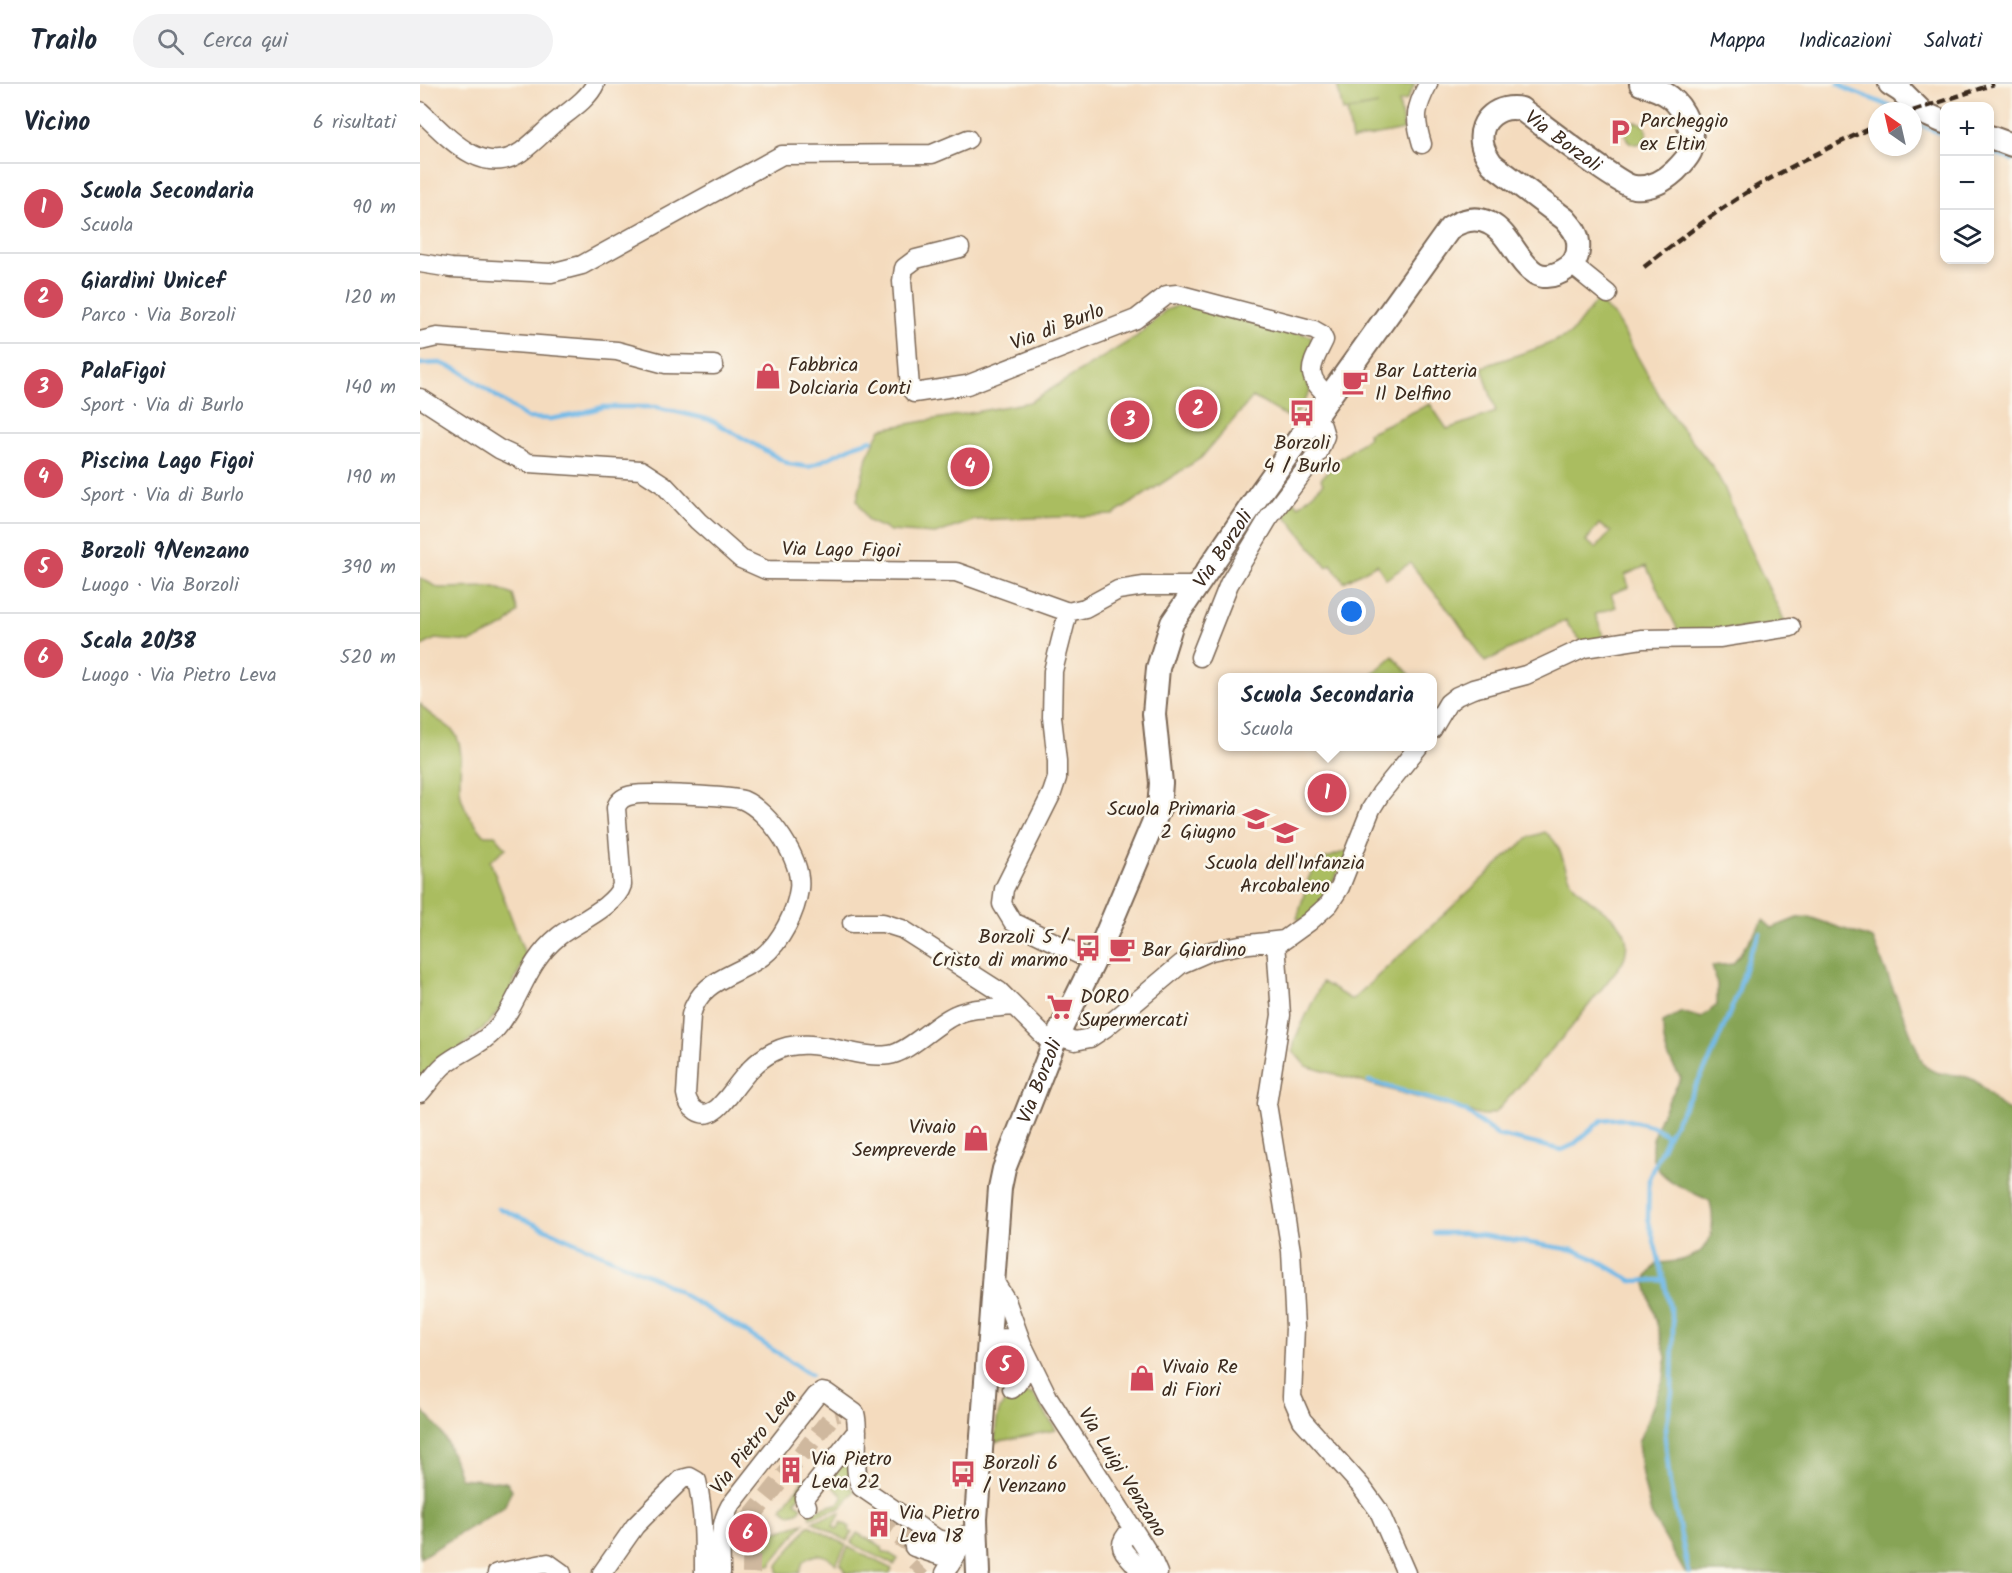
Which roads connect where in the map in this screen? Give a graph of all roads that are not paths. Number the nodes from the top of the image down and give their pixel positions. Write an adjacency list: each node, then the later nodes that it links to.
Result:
1 (595, 84): 5 (street)
2 (1428, 84): 9 (street)
3 (1641, 84): 13 (main road, Via Borzoli)
4 (1890, 84): 6 (main road)
5 (420, 111)
6 (1940, 120)
7 (968, 139): 12 (street)
8 (1994, 139): 10 (main road)
9 (1422, 144)
10 (2012, 145)
11 (960, 248): 17 (street, Via di Burlo)
12 (420, 263)
13 (1572, 265): 14 (street); 17 (main road, Via Borzoli)
14 (1608, 294)
15 (420, 341): 16 (street)
16 (714, 365)
17 (1329, 396): 19 (main road, Via Borzoli)
18 (420, 398): 21 (street, Via Lago Figoi)
19 (1315, 416): 20 (main road, Via Borzoli); 23 (street)
20 (1196, 586): 21 (street); 28 (main road, Via Borzoli)
21 (1068, 612): 28 (street)
22 (1791, 627): 24 (street)
23 (1200, 657)
24 (1437, 722)
25 (1416, 751): 27 (street)
26 (852, 923): 29 (street)
27 (1276, 942): 30 (street); 53 (street)
28 (1094, 962): 30 (main road, Via Borzoli)
29 (1014, 1005): 30 (street); 31 (street)
30 (1055, 1040): 32 (main road, Via Borzoli)
31 (420, 1093)
32 (993, 1281): 33 (main road, Via Borzoli); 34 (street, Via Luigi Venzano)
33 (989, 1339): 34 (street); 36 (main road, Via Borzoli)
34 (1022, 1344): 35 (street); 37 (street, Via Luigi Venzano)
35 (1012, 1389): 36 (street); 37 (street)
36 (986, 1392): 41 (main road, Via Borzoli)
37 (1048, 1396): 42 (street, Via Luigi Venzano)
38 (838, 1413): 39 (street)
39 (857, 1428): 40 (street); 44 (street); 49 (street, Via Pietro Leva)
40 (807, 1506)
41 (976, 1519): 44 (street); 50 (main road, Via Borzoli)
42 (1132, 1529): 51 (street); 52 (street, Via Luigi Venzano)
43 (922, 1555): 44 (street)
44 (954, 1559)
45 (497, 1573): 46 (street)
46 (562, 1573)
47 (602, 1573): 48 (street)
48 (704, 1573)
49 (721, 1573)
50 (978, 1573)
51 (1140, 1573)
52 (1158, 1573)
53 (1406, 1573)

